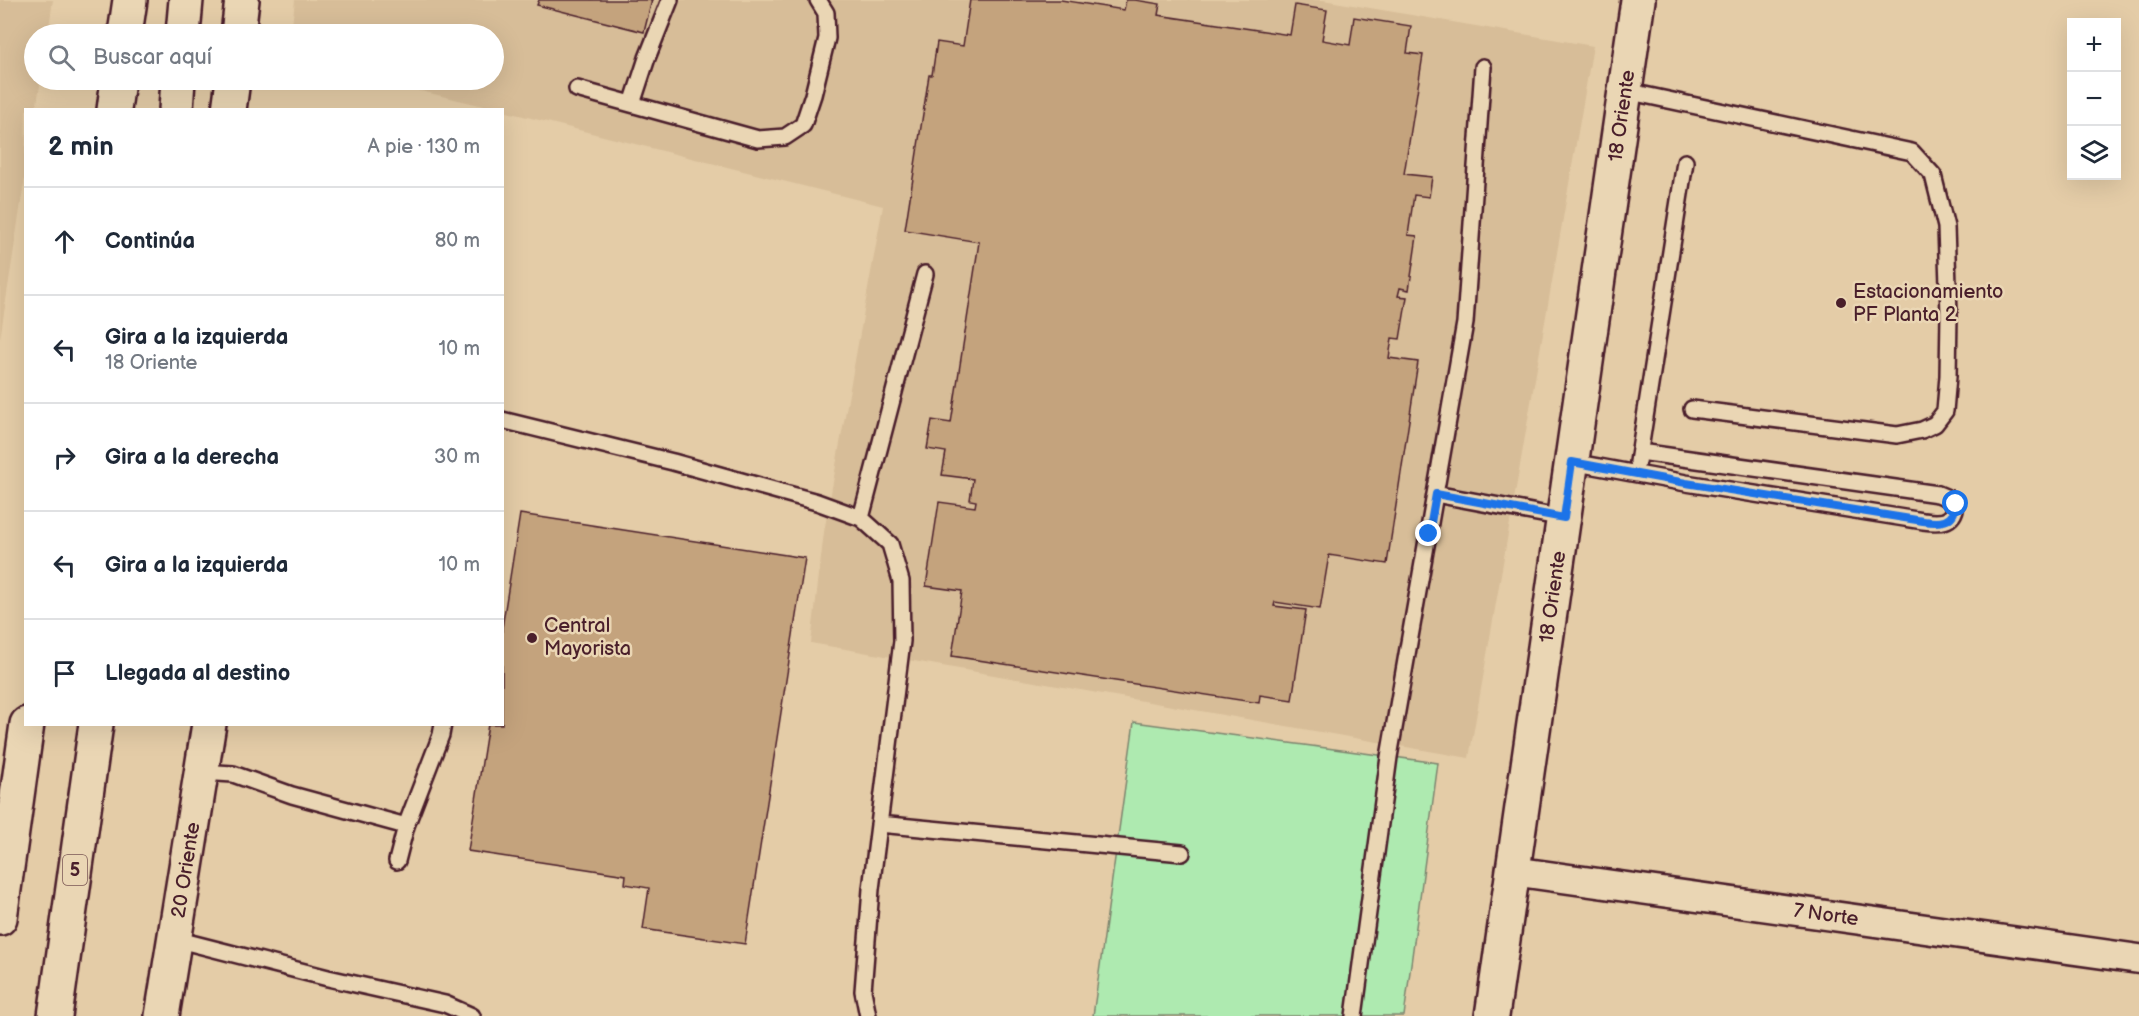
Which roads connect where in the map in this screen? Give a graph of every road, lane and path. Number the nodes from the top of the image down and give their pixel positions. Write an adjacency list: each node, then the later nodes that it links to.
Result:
1 (130, 0): 7 (main road)
2 (186, 0): 8 (main road)
3 (242, 0): 9 (main road)
4 (670, 0): 16 (lane)
5 (818, 0): 16 (lane)
6 (1638, 0): 15 (main road, 18 Oriente)
7 (126, 24)
8 (184, 24)
9 (239, 24)
10 (1483, 67): 27 (lane)
11 (577, 89): 16 (lane)
12 (117, 90): 17 (main road)
13 (177, 90): 18 (main road)
14 (232, 90): 19 (main road)
15 (1626, 91): 22 (lane); 25 (main road, 18 Oriente)
16 (632, 104)
17 (114, 108)
18 (176, 108)
19 (229, 108)
20 (1684, 162): 24 (lane)
21 (925, 274): 28 (lane)
22 (1692, 410)
23 (504, 420): 28 (lane)
24 (1640, 452): 26 (lane); 26 (lane)
25 (1572, 462): 26 (lane); 29 (main road, 18 Oriente)
26 (1636, 474)
27 (1436, 494): 29 (lane); 47 (lane)
28 (861, 518): 35 (lane)
29 (1564, 518): 39 (main road, 18 Oriente)
30 (27, 726): 40 (main road)
31 (96, 726): 43 (main road, 5)
32 (209, 726): 34 (main road, 20 Oriente)
33 (443, 726): 36 (lane)
34 (202, 772): 36 (lane); 41 (main road, 20 Oriente)
35 (879, 824): 37 (lane); 46 (lane)
36 (406, 826): 38 (lane)
37 (1182, 853)
38 (397, 861)
39 (1513, 871): 42 (street, 7 Norte); 48 (main road, 18 Oriente)
40 (0, 918)
41 (175, 939): 44 (main road, 20 Oriente); 45 (lane)
42 (2139, 959)
43 (55, 1016)
44 (162, 1016)
45 (472, 1016)
46 (868, 1016)
47 (1354, 1016)
48 (1492, 1016)

